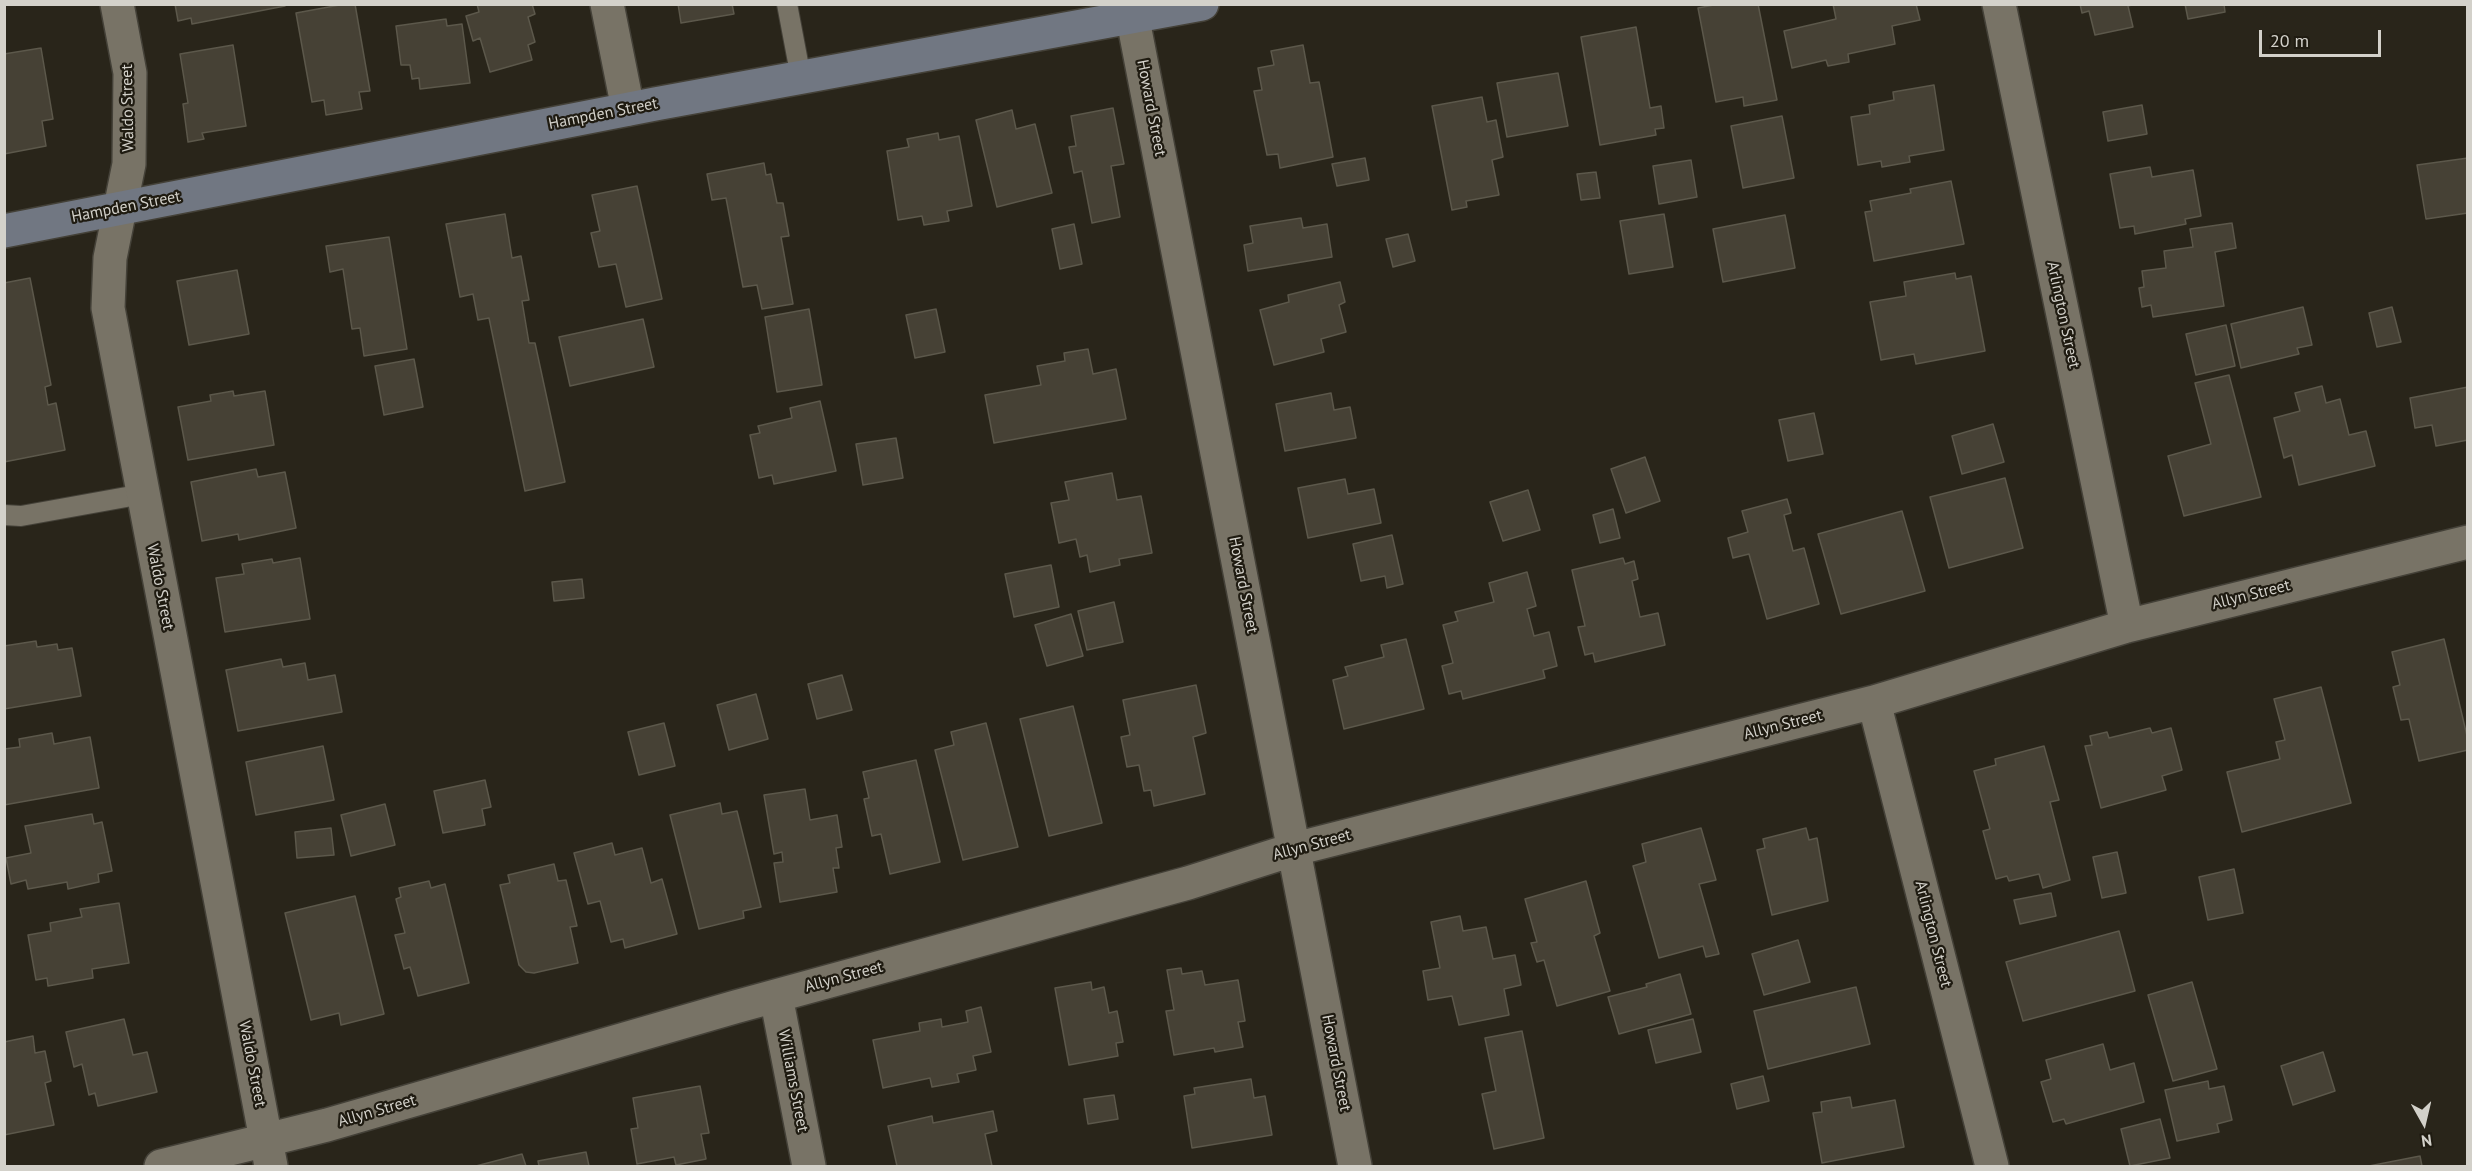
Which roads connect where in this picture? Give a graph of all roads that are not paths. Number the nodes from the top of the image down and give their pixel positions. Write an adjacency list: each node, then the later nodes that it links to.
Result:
1 (117, 4): 9 (street, Waldo Street)
2 (607, 4): 8 (street)
3 (787, 4): 7 (lane)
4 (1202, 4): 6 (main road, Hampden Street)
5 (1999, 4): 14 (street, Arlington Street)
6 (1131, 11): 7 (main road, Hampden Street); 16 (street, Howard Street)
7 (801, 78): 8 (main road, Hampden Street)
8 (628, 109): 9 (main road, Hampden Street)
9 (120, 209): 10 (main road, Hampden Street); 11 (street, Waldo Street)
10 (4, 231)
11 (142, 494): 12 (lane); 18 (street, Waldo Street)
12 (4, 515)
13 (2468, 542): 14 (street, Allyn Street)
14 (2127, 626): 15 (street, Allyn Street)
15 (1874, 702): 16 (street, Allyn Street); 22 (street, Arlington Street)
16 (1295, 849): 17 (street, Allyn Street); 21 (street, Howard Street)
17 (776, 996): 18 (street, Allyn Street); 20 (street, Williams Street)
18 (269, 1154): 19 (street, Allyn Street)
19 (161, 1167)
20 (809, 1167)
21 (1355, 1167)
22 (1992, 1167)

